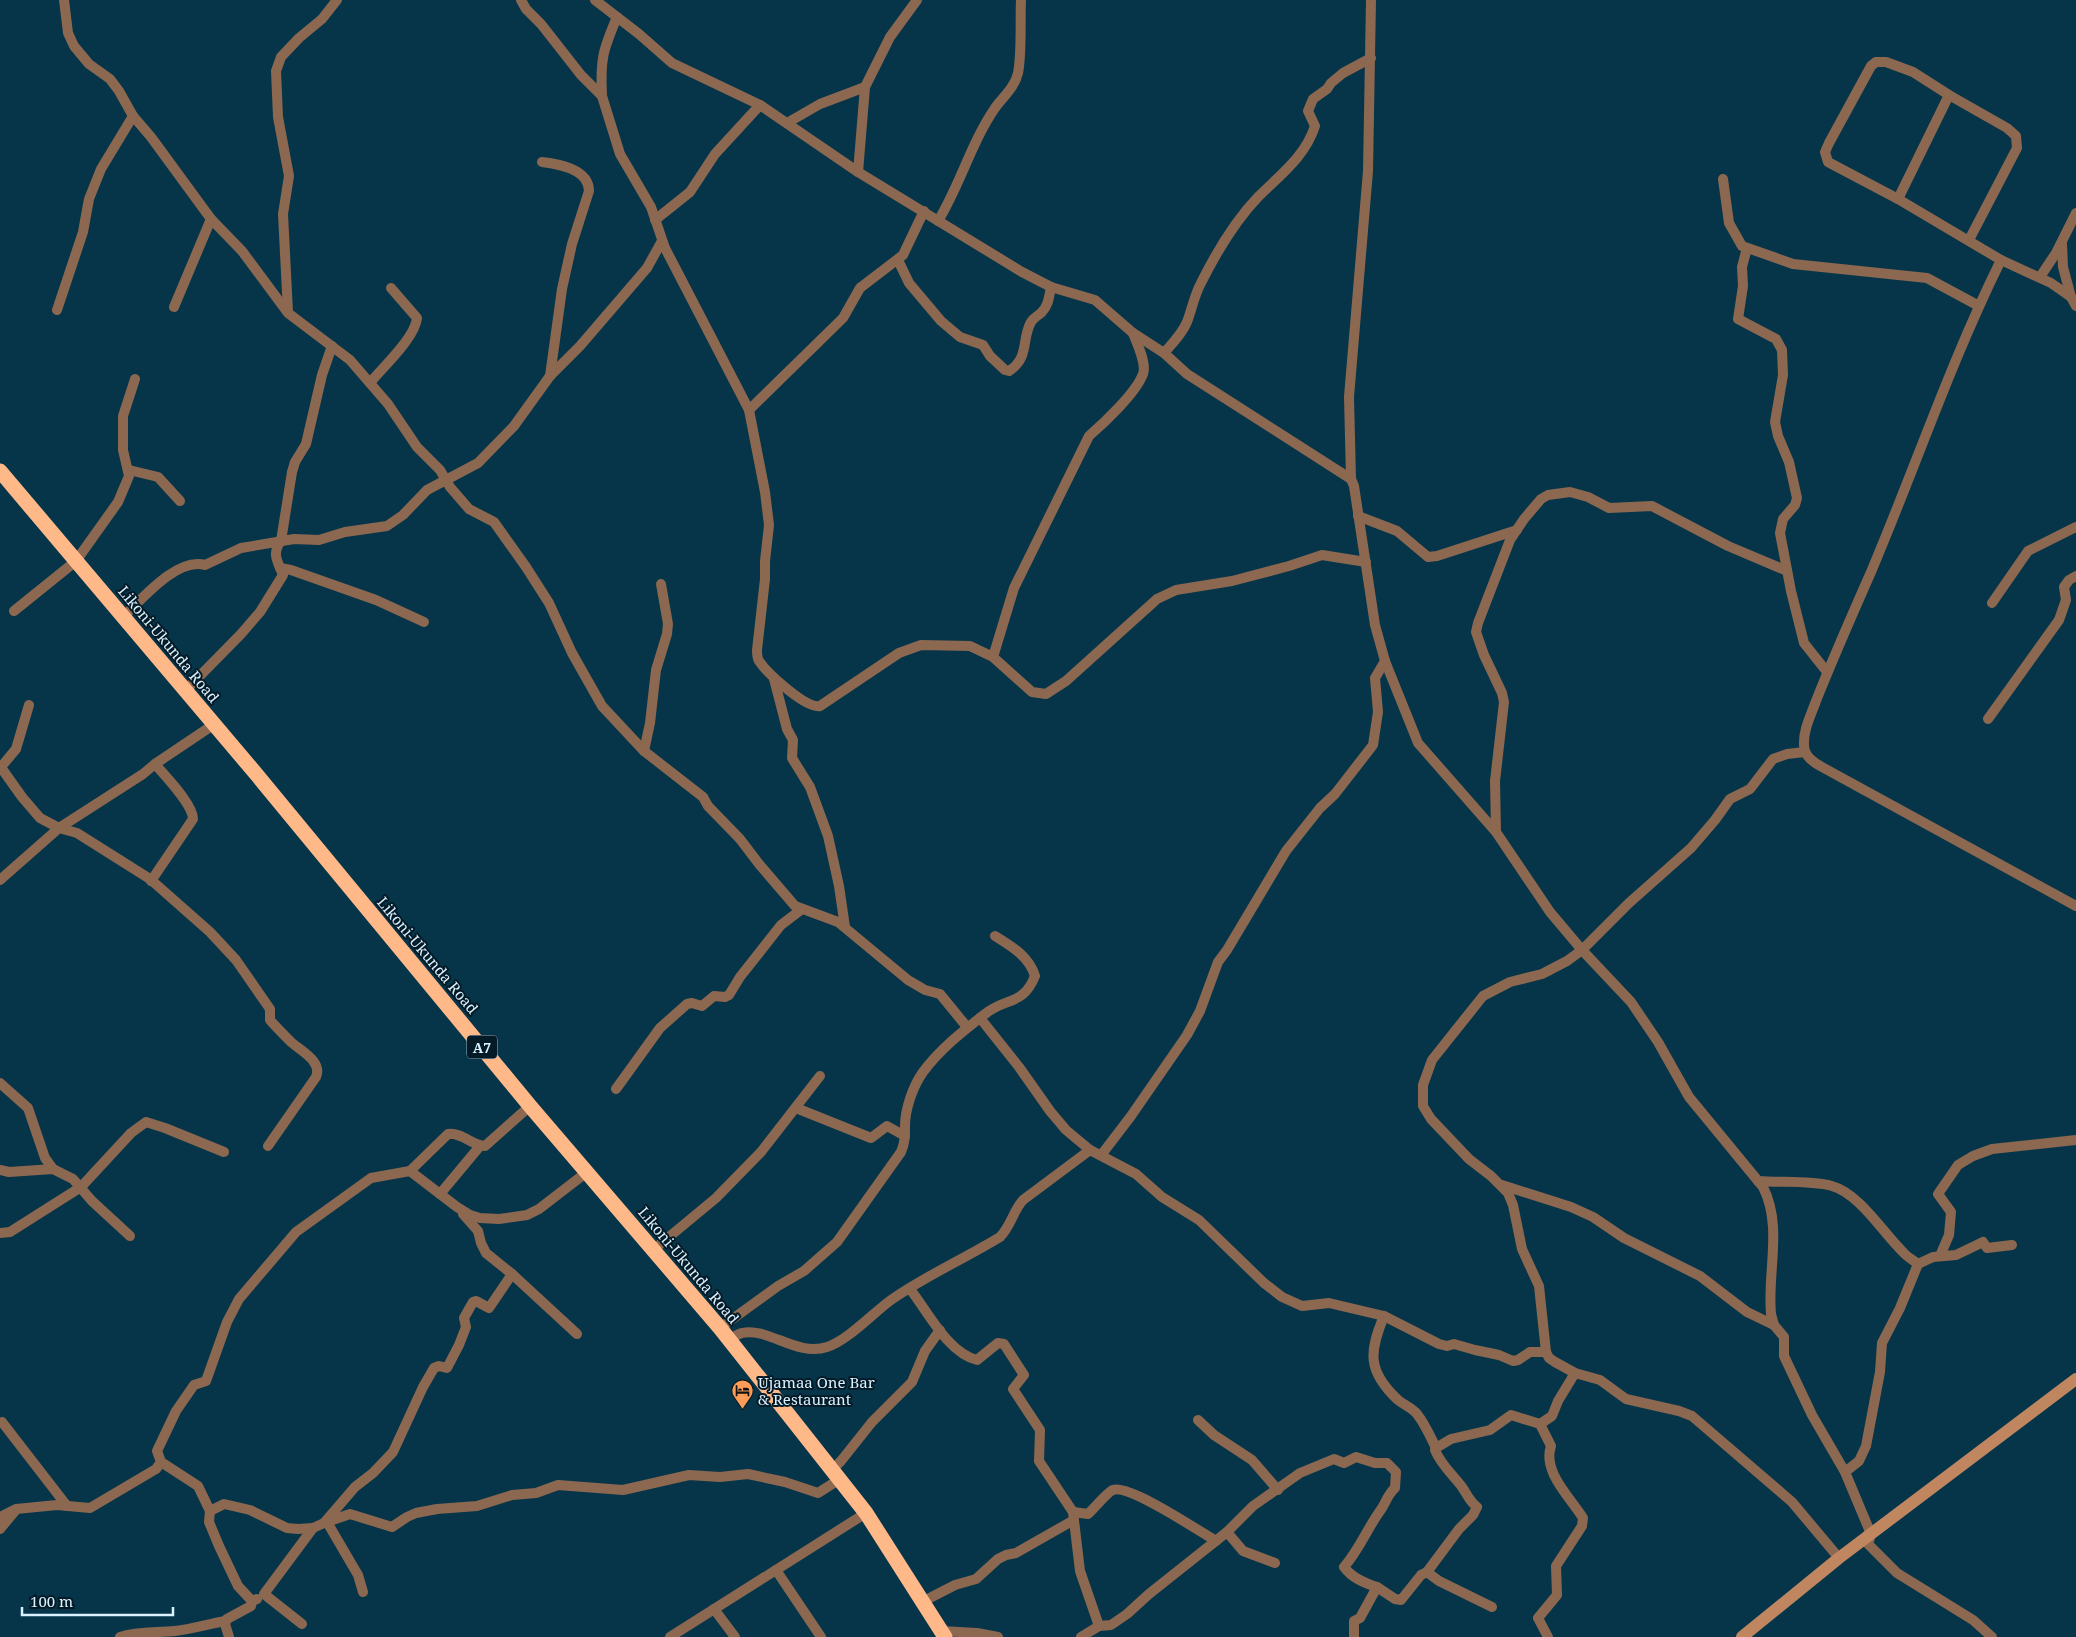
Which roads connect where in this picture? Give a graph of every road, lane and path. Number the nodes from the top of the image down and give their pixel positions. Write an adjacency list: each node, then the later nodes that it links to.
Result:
1 (64, 0): 14 (street)
2 (337, 0): 38 (street)
3 (521, 0): 12 (street)
4 (595, 0): 8 (street)
5 (917, 0): 10 (street)
6 (1020, 0): 24 (street)
7 (1371, 0): 9 (street)
8 (617, 17): 12 (street); 13 (street)
9 (1371, 58): 41 (street); 49 (street)
10 (865, 87): 15 (street); 17 (street)
11 (1949, 95): 19 (street); 19 (street); 25 (street)
12 (602, 96): 23 (street)
13 (760, 105): 15 (street); 23 (street)
14 (133, 116): 22 (street); 37 (street)
15 (787, 123): 17 (street)
16 (542, 162): 42 (street)
17 (858, 172): 20 (street)
18 (1723, 178): 28 (street)
19 (1898, 199): 25 (street)
20 (924, 211): 24 (street); 29 (street)
21 (2076, 213): 26 (street)
22 (211, 219): 36 (street); 38 (street)
23 (655, 220): 27 (street)
24 (938, 221): 32 (street)
25 (1969, 240): 30 (street)
26 (2062, 240): 31 (street); 34 (street)
27 (662, 241): 42 (street); 45 (street)
28 (1748, 248): 35 (street); 58 (street)
29 (898, 260): 32 (street); 45 (street)
30 (2001, 260): 31 (street); 35 (street)
31 (2040, 277): 34 (street)
32 (1051, 287): 39 (street)
33 (391, 288): 44 (street)
34 (2074, 302)
35 (1978, 306): 67 (street)
36 (174, 307)
37 (57, 310)
38 (288, 313): 40 (street)
39 (1133, 333): 41 (street); 65 (street)
40 (332, 346): 44 (street); 54 (street)
41 (1164, 353): 49 (street)
42 (550, 376): 48 (street)
43 (135, 379): 46 (street)
44 (370, 383): 48 (street)
45 (749, 410): 68 (street)
46 (129, 470): 50 (street); 55 (street)
47 (0, 471): 55 (highway, Likoni-Ukunda Road / A7)
48 (446, 479): 54 (street); 73 (street)
49 (1351, 479): 51 (street)
50 (180, 500)
51 (1358, 516): 53 (street); 56 (street)
52 (2076, 527): 61 (street)
53 (1517, 530): 58 (street); 78 (street)
54 (281, 541): 57 (street); 63 (street)
55 (76, 561): 62 (street); 63 (highway, Likoni-Ukunda Road / A7)
56 (1366, 562): 65 (street); 66 (street)
57 (280, 568): 64 (street); 69 (street)
58 (1787, 571): 67 (street)
59 (2076, 576): 71 (street)
60 (662, 584): 73 (street)
61 (1992, 603)
62 (14, 611)
63 (123, 617): 69 (highway, Likoni-Ukunda Road / A7)
64 (424, 622)
65 (993, 658): 68 (street)
66 (1385, 660): 78 (street); 99 (street)
67 (1827, 672): 74 (street)
68 (774, 679): 83 (street)
69 (185, 691): 72 (highway, Likoni-Ukunda Road / A7)
70 (29, 705): 76 (street)
71 (1988, 719)
72 (213, 725): 75 (street); 91 (highway, Likoni-Ukunda Road / A7)
73 (644, 751): 82 (street)
74 (1805, 752): 81 (street); 85 (street)
75 (155, 764): 77 (street); 80 (street)
76 (0, 767): 77 (street)
77 (59, 828): 79 (street); 80 (street)
78 (1496, 832): 85 (street)
79 (0, 880)
80 (151, 881): 95 (street)
81 (2076, 906)
82 (802, 909): 83 (street); 90 (street)
83 (845, 927): 87 (street)
84 (995, 936): 86 (street)
85 (1582, 950): 104 (street); 105 (street)
86 (980, 1018): 87 (street); 97 (street)
87 (968, 1027): 93 (street)
88 (820, 1076): 92 (street)
89 (0, 1083): 100 (street)
90 (616, 1089)
91 (530, 1106): 96 (street); 103 (highway, Likoni-Ukunda Road / A7)
92 (796, 1108): 93 (street); 112 (street)
93 (906, 1136): 121 (street)
94 (2076, 1140): 113 (street)
95 (268, 1146)
96 (480, 1146): 102 (street); 107 (street)
97 (1090, 1150): 99 (street); 116 (street)
98 (224, 1152): 106 (street)
99 (1102, 1154): 117 (street)
100 (53, 1169): 101 (street); 106 (street)
101 (0, 1170)
102 (410, 1171): 107 (street); 129 (street)
103 (587, 1172): 108 (street); 112 (highway, Likoni-Ukunda Road / A7)
104 (1758, 1181): 114 (street); 118 (street)
105 (1499, 1184): 118 (street); 122 (street)
106 (81, 1186): 109 (street); 110 (street)
107 (440, 1194): 108 (street)
108 (457, 1207): 115 (street)
109 (0, 1233)
110 (130, 1236)
111 (2012, 1245): 113 (street)
112 (652, 1251): 121 (highway, Likoni-Ukunda Road / A7)
113 (1940, 1256): 114 (street)
114 (1918, 1264): 130 (street)
115 (512, 1274): 120 (street); 139 (street)
116 (910, 1289): 119 (street); 121 (street)
117 (1384, 1316): 122 (street); 128 (street)
118 (1774, 1325): 130 (street)
119 (940, 1330): 131 (street); 138 (street)
120 (577, 1334)
121 (725, 1334): 131 (highway, Likoni-Ukunda Road / A7)
122 (1546, 1352): 123 (street)
123 (1575, 1373): 127 (street); 145 (street)
124 (2076, 1379): 143 (street)
125 (1198, 1420): 132 (street)
126 (2, 1422): 133 (street)
127 (1540, 1424): 128 (street); 168 (street)
128 (1436, 1448): 148 (street)
129 (161, 1462): 133 (street); 135 (street)
130 (1845, 1472): 143 (street)
131 (836, 1475): 136 (highway, Likoni-Ukunda Road / A7); 139 (street)
132 (1278, 1490): 142 (street); 149 (street)
133 (67, 1506): 134 (street)
134 (16, 1510): 137 (street); 141 (street)
135 (210, 1511): 140 (street); 152 (street)
136 (866, 1514): 147 (street); 153 (highway, Likoni-Ukunda Road / A7)
137 (0, 1516)
138 (1074, 1516): 144 (street); 153 (street); 158 (street)
139 (326, 1522): 140 (street); 150 (street)
140 (313, 1528): 151 (street)
141 (0, 1529)
142 (1226, 1532): 144 (street); 146 (street)
143 (1871, 1534): 145 (street); 170 (street)
144 (1216, 1541): 158 (street)
145 (1839, 1558): 169 (street)
146 (1275, 1563)
147 (776, 1570): 155 (street); 164 (street)
148 (1427, 1572): 149 (street); 154 (street)
149 (1377, 1587): 167 (street)
150 (363, 1592)
151 (264, 1594): 152 (street); 157 (street)
152 (252, 1601): 156 (street)
153 (924, 1601): 159 (highway, Likoni-Ukunda Road / A7)
154 (1492, 1607)
155 (714, 1609): 162 (street); 163 (street)
156 (226, 1621): 160 (street); 161 (street)
157 (302, 1624)
158 (1099, 1626): 166 (street)
159 (943, 1634): 165 (street)
160 (120, 1637)
161 (229, 1637)
162 (670, 1637)
163 (735, 1637)
164 (821, 1637)
165 (998, 1637)
166 (1083, 1637)
167 (1354, 1637)
168 (1548, 1637)
169 (1742, 1637)
170 (1992, 1637)

